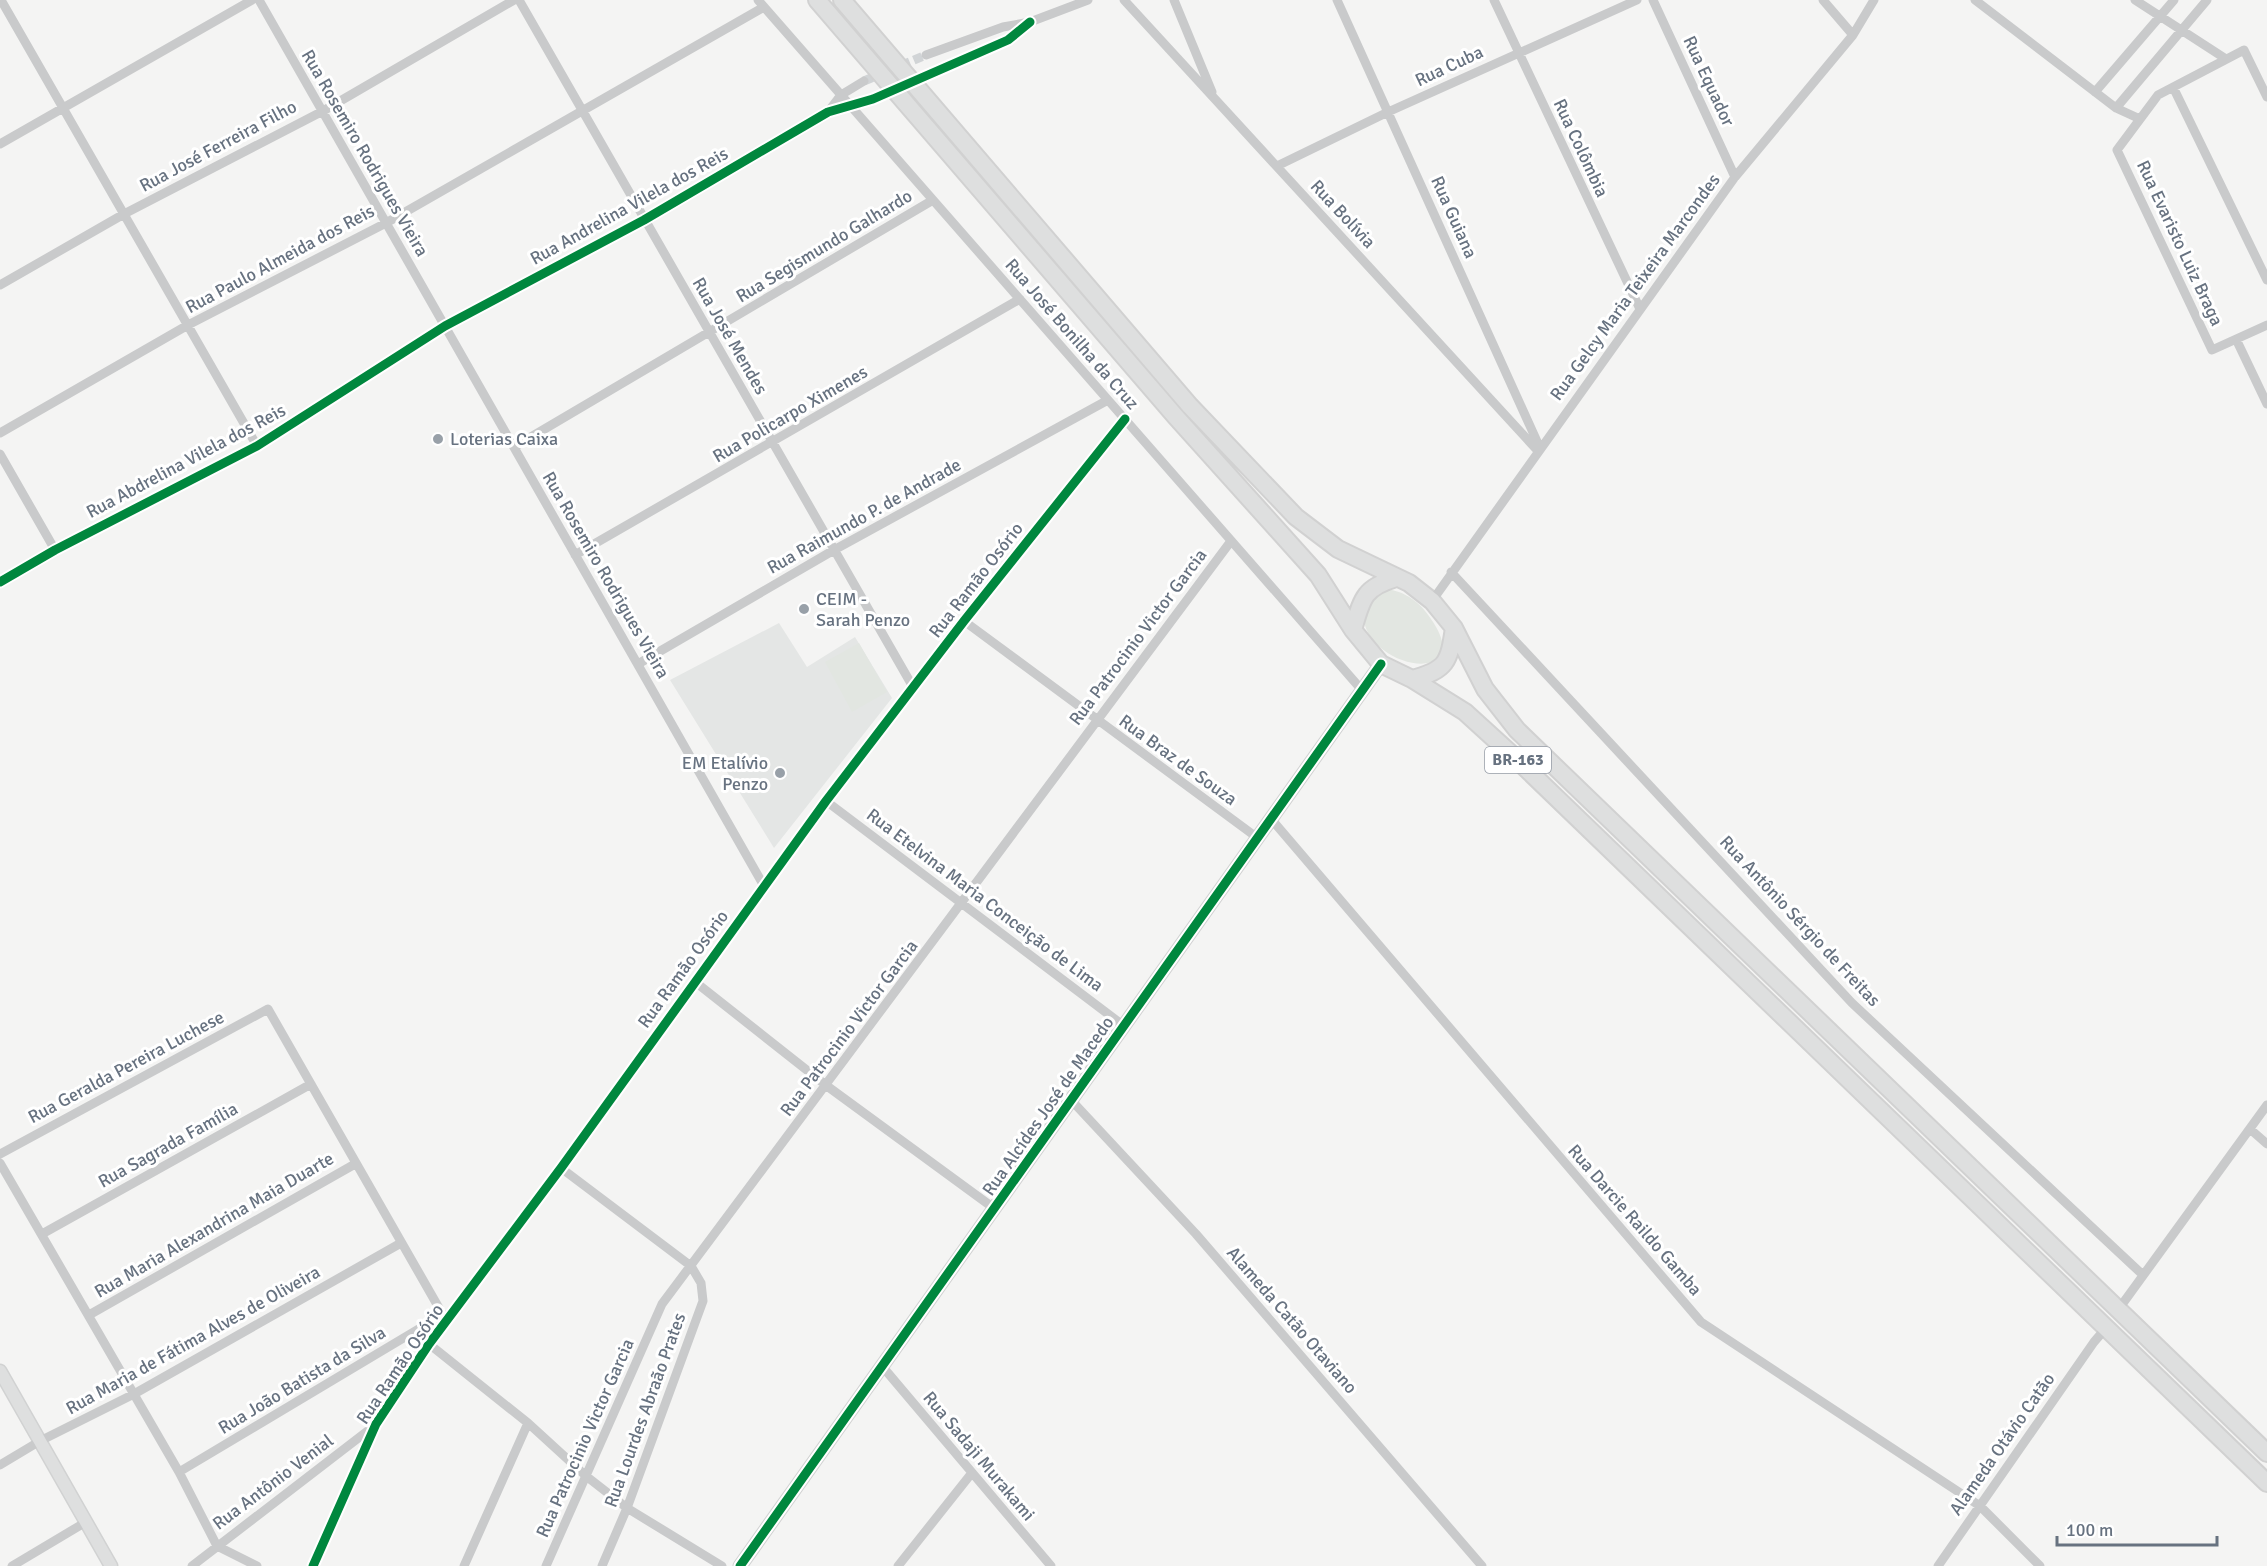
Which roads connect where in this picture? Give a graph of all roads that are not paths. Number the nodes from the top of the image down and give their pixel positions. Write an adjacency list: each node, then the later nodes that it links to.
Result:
1 (1, 0): 38 (street)
2 (252, 0): 38 (street)
3 (259, 0): 40 (street, Rua Rosemiro Rodrigues Vieira)
4 (514, 0): 40 (street, Rua José Ferreira Filho)
5 (519, 0): 41 (street, Rua José Mendes)
6 (817, 0): 80 (highway, BR-163)
7 (842, 0): 75 (highway, BR-163)
8 (1088, 0): 23 (street)
9 (1124, 0): 36 (street, Rua Bolívia)
10 (1174, 0): 36 (street)
11 (1337, 0): 43 (street, Rua Guiana)
12 (1494, 0): 26 (street, Rua Colômbia)
13 (1637, 0): 26 (street, Rua Cuba)
14 (1653, 0): 47 (street, Rua Equador)
15 (1823, 0): 25 (street)
16 (1874, 0): 25 (street, Rua Gelcy Maria Teixeira Marcondes)
17 (1975, 0): 32 (street)
18 (2135, 0): 22 (street)
19 (2174, 0): 22 (street)
20 (2207, 0): 24 (street)
21 (761, 3): 33 (street, Rua José Bonilha da Cruz); 41 (street, Rua Paulo Almeida dos Reis)
22 (2159, 18): 24 (street); 32 (street)
23 (1030, 22): 27 (street); 29 (street)
24 (2181, 32): 28 (street); 39 (street)
25 (1852, 35): 47 (street, Rua Gelcy Maria Teixeira Marcondes)
26 (1517, 52): 43 (street, Rua Cuba); 55 (street, Rua Colômbia)
27 (926, 55)
28 (2226, 59): 31 (street); 34 (street)
29 (935, 72)
30 (864, 81): 33 (street)
31 (2173, 87): 44 (street); 52 (street)
32 (2095, 92): 39 (street)
33 (841, 95): 37 (street, Rua José Bonilha da Cruz); 42 (street)
34 (2267, 97)
35 (873, 99): 37 (street)
36 (1215, 100): 46 (street, Rua Bolívia)
37 (851, 107): 42 (street); 48 (street, Rua José Bonilha da Cruz)
38 (63, 108): 45 (street); 49 (street)
39 (2116, 108): 44 (street)
40 (323, 111): 49 (street, Rua José Ferreira Filho); 51 (street, Rua Rosemiro Rodrigues Vieira)
41 (581, 111): 50 (street, Rua José Mendes); 51 (street, Rua Paulo Almeida dos Reis)
42 (828, 112): 50 (street, Rua Andrelina Vilela dos Reis)
43 (1388, 112): 46 (street, Rua Cuba); 68 (street, Rua Guiana)
44 (2140, 119): 60 (street, Rua Evaristo Luiz Braga)
45 (0, 144)
46 (1276, 166): 68 (street, Rua Bolívia)
47 (1735, 177): 55 (street, Rua Gelcy Maria Teixeira Marcondes)
48 (933, 200): 54 (street, Rua José Bonilha da Cruz); 59 (street, Rua Segismundo Galhardo)
49 (124, 214): 53 (street, Rua José Ferreira Filho); 56 (street)
50 (644, 220): 58 (street, Rua Andrelina Vilela dos Reis); 59 (street, Rua José Mendes)
51 (386, 222): 56 (street, Rua Paulo Almeida dos Reis); 58 (street, Rua Rosemiro Rodrigues Vieira)
52 (2267, 280)
53 (0, 285)
54 (1020, 299): 61 (street, Rua José Bonilha da Cruz); 65 (street, Rua Policarpo Ximenes)
55 (1640, 309): 68 (street, Rua Gelcy Maria Teixeira Marcondes)
56 (188, 325): 64 (street, Rua Paulo Almeida dos Reis); 66 (street)
57 (2267, 325): 60 (street)
58 (445, 326): 66 (street, Rua Abdrelina Vilela dos Reis); 67 (street, Rua Rosemiro Rodrigues Vieira)
59 (710, 333): 65 (street, Rua José Mendes); 67 (street, Rua Segismundo Galhardo)
60 (2236, 339): 62 (street)
61 (1108, 400): 63 (street, Rua José Bonilha da Cruz); 72 (street, Rua Raimundo P. de Andrade)
62 (2267, 404)
63 (1125, 419): 70 (street, Rua José Bonilha da Cruz); 78 (street, Rua Ramão Osório)
64 (0, 433)
65 (773, 444): 72 (street, Rua José Mendes); 73 (street, Rua Policarpo Ximenes)
66 (257, 446): 71 (street, Rua Abdrelina Vilela dos Reis)
67 (514, 447): 73 (street, Rua Rosemiro Rodrigues Vieira)
68 (1539, 449): 74 (street, Rua Gelcy Maria Teixeira Marcondes)
69 (0, 453): 71 (street)
70 (1231, 541): 85 (street, Rua José Bonilha da Cruz); 86 (street, Rua Patrocinio Victor Garcia)
71 (56, 550): 76 (street, Rua Abdrelina Vilela dos Reis)
72 (834, 550): 81 (street, Rua Raimundo P. de Andrade); 84 (street, Rua José Mendes)
73 (575, 555): 81 (street, Rua Rosemiro Rodrigues Vieira)
74 (1451, 572): 77 (street, Rua Gelcy Maria Teixeira Marcondes); 108 (street, Rua Antônio Sérgio de Freitas)
75 (1396, 578): 77 (highway, BR-163); 80 (highway)
76 (0, 582)
77 (1432, 601): 79 (highway, BR-163)
78 (964, 621): 84 (street, Rua Ramão Osório); 86 (street, Rua Braz de Souza)
79 (1454, 628): 83 (highway); 109 (highway, BR-163)
80 (1353, 630): 82 (highway, BR-163)
81 (638, 664): 90 (street, Rua Rosemiro Rodrigues Vieira)
82 (1381, 664): 83 (highway, BR-163); 85 (street, Rua Alcídes José de Macedo)
83 (1412, 679): 112 (highway, BR-163)
84 (913, 687): 87 (street, Rua Ramão Osório)
85 (1361, 689): 88 (street, Rua Alcídes José de Macedo)
86 (1095, 720): 89 (street, Rua Braz de Souza); 91 (street, Rua Patrocinio Victor Garcia)
87 (826, 801): 90 (street, Rua Ramão Osório); 91 (street, Rua Etelvina Maria Conceição de Lima)
88 (1272, 820): 89 (street, Rua Alcídes José de Macedo); 126 (street, Rua Darcie Raildo Gamba)
89 (1259, 839): 93 (street, Rua Alcídes José de Macedo)
90 (764, 886): 92 (street, Rua Ramão Osório)
91 (962, 903): 93 (street, Rua Etelvina Maria Conceição de Lima); 95 (street, Rua Patrocinio Victor Garcia)
92 (694, 981): 95 (street); 103 (street, Rua Ramão Osório)
93 (1124, 1026): 96 (street, Rua Alcídes José de Macedo)
94 (311, 1084): 100 (street, Rua Geralda Pereira Luchese); 102 (street); 105 (street, Rua Sagrada Família)
95 (827, 1086): 104 (street); 107 (street, Rua Patrocinio Victor Garcia)
96 (1072, 1101): 104 (street, Rua Alcídes José de Macedo); 142 (street, Alameda Catão Otaviano)
97 (2267, 1105): 98 (street)
98 (2250, 1129): 99 (street); 108 (street)
99 (2267, 1144)
100 (0, 1154)
101 (0, 1163): 105 (street)
102 (355, 1164): 106 (street); 110 (street, Rua Maria Alexandrina Maia Duarte)
103 (561, 1168): 107 (street); 111 (street, Rua Ramão Osório)
104 (995, 1209): 114 (street, Rua Alcídes José de Macedo)
105 (42, 1234): 110 (street)
106 (401, 1243): 111 (street); 116 (street, Rua Maria de Fátima Alves de Oliveira)
107 (691, 1266): 124 (street, Rua Patrocinio Victor Garcia); 127 (street, Rua Lourdes Abraão Prates)
108 (2143, 1275): 109 (street)
109 (2118, 1310): 120 (highway, BR-163)
110 (89, 1316): 116 (street)
111 (445, 1319): 113 (street, Rua Ramão Osório); 122 (street, Rua João Batista da Silva)
112 (2106, 1328): 125 (highway, BR-163); 126 (street, Alameda Otávio Catão)
113 (429, 1344): 117 (street); 118 (street, Rua Ramão Osório)
114 (882, 1366): 123 (street, Rua Sadaji Murakami); 139 (street, Rua Alcídes José de Macedo)
115 (0, 1371): 119 (street)
116 (134, 1394): 119 (street, Rua Maria de Fátima Alves de Oliveira); 122 (street)
117 (528, 1423): 124 (street); 135 (street)
118 (376, 1425): 129 (street, Rua Antônio Venial); 134 (street, Rua Ramão Osório)
119 (40, 1441): 121 (street, Rua Maria de Fátima Alves de Oliveira); 128 (street)
120 (2267, 1452)
121 (0, 1465)
122 (179, 1472): 129 (street)
123 (970, 1474): 140 (street); 141 (street, Rua Sadaji Murakami)
124 (586, 1476): 127 (street); 136 (street, Rua Patrocinio Victor Garcia)
125 (2267, 1483)
126 (1980, 1506): 143 (street, Alameda Otávio Catão); 144 (street, Rua Darcie Raildo Gamba)
127 (627, 1508): 137 (street, Rua Lourdes Abraão Prates); 138 (street)
128 (86, 1522): 130 (street); 131 (street)
129 (217, 1546): 132 (street, Rua Antônio Venial); 133 (street)
130 (12, 1566)
131 (111, 1566)
132 (192, 1566)
133 (257, 1566)
134 (313, 1566)
135 (464, 1566)
136 (546, 1566)
137 (602, 1566)
138 (722, 1566)
139 (740, 1566)
140 (898, 1566)
141 (1051, 1566)
142 (1482, 1566)
143 (1938, 1566)
144 (2040, 1566)

